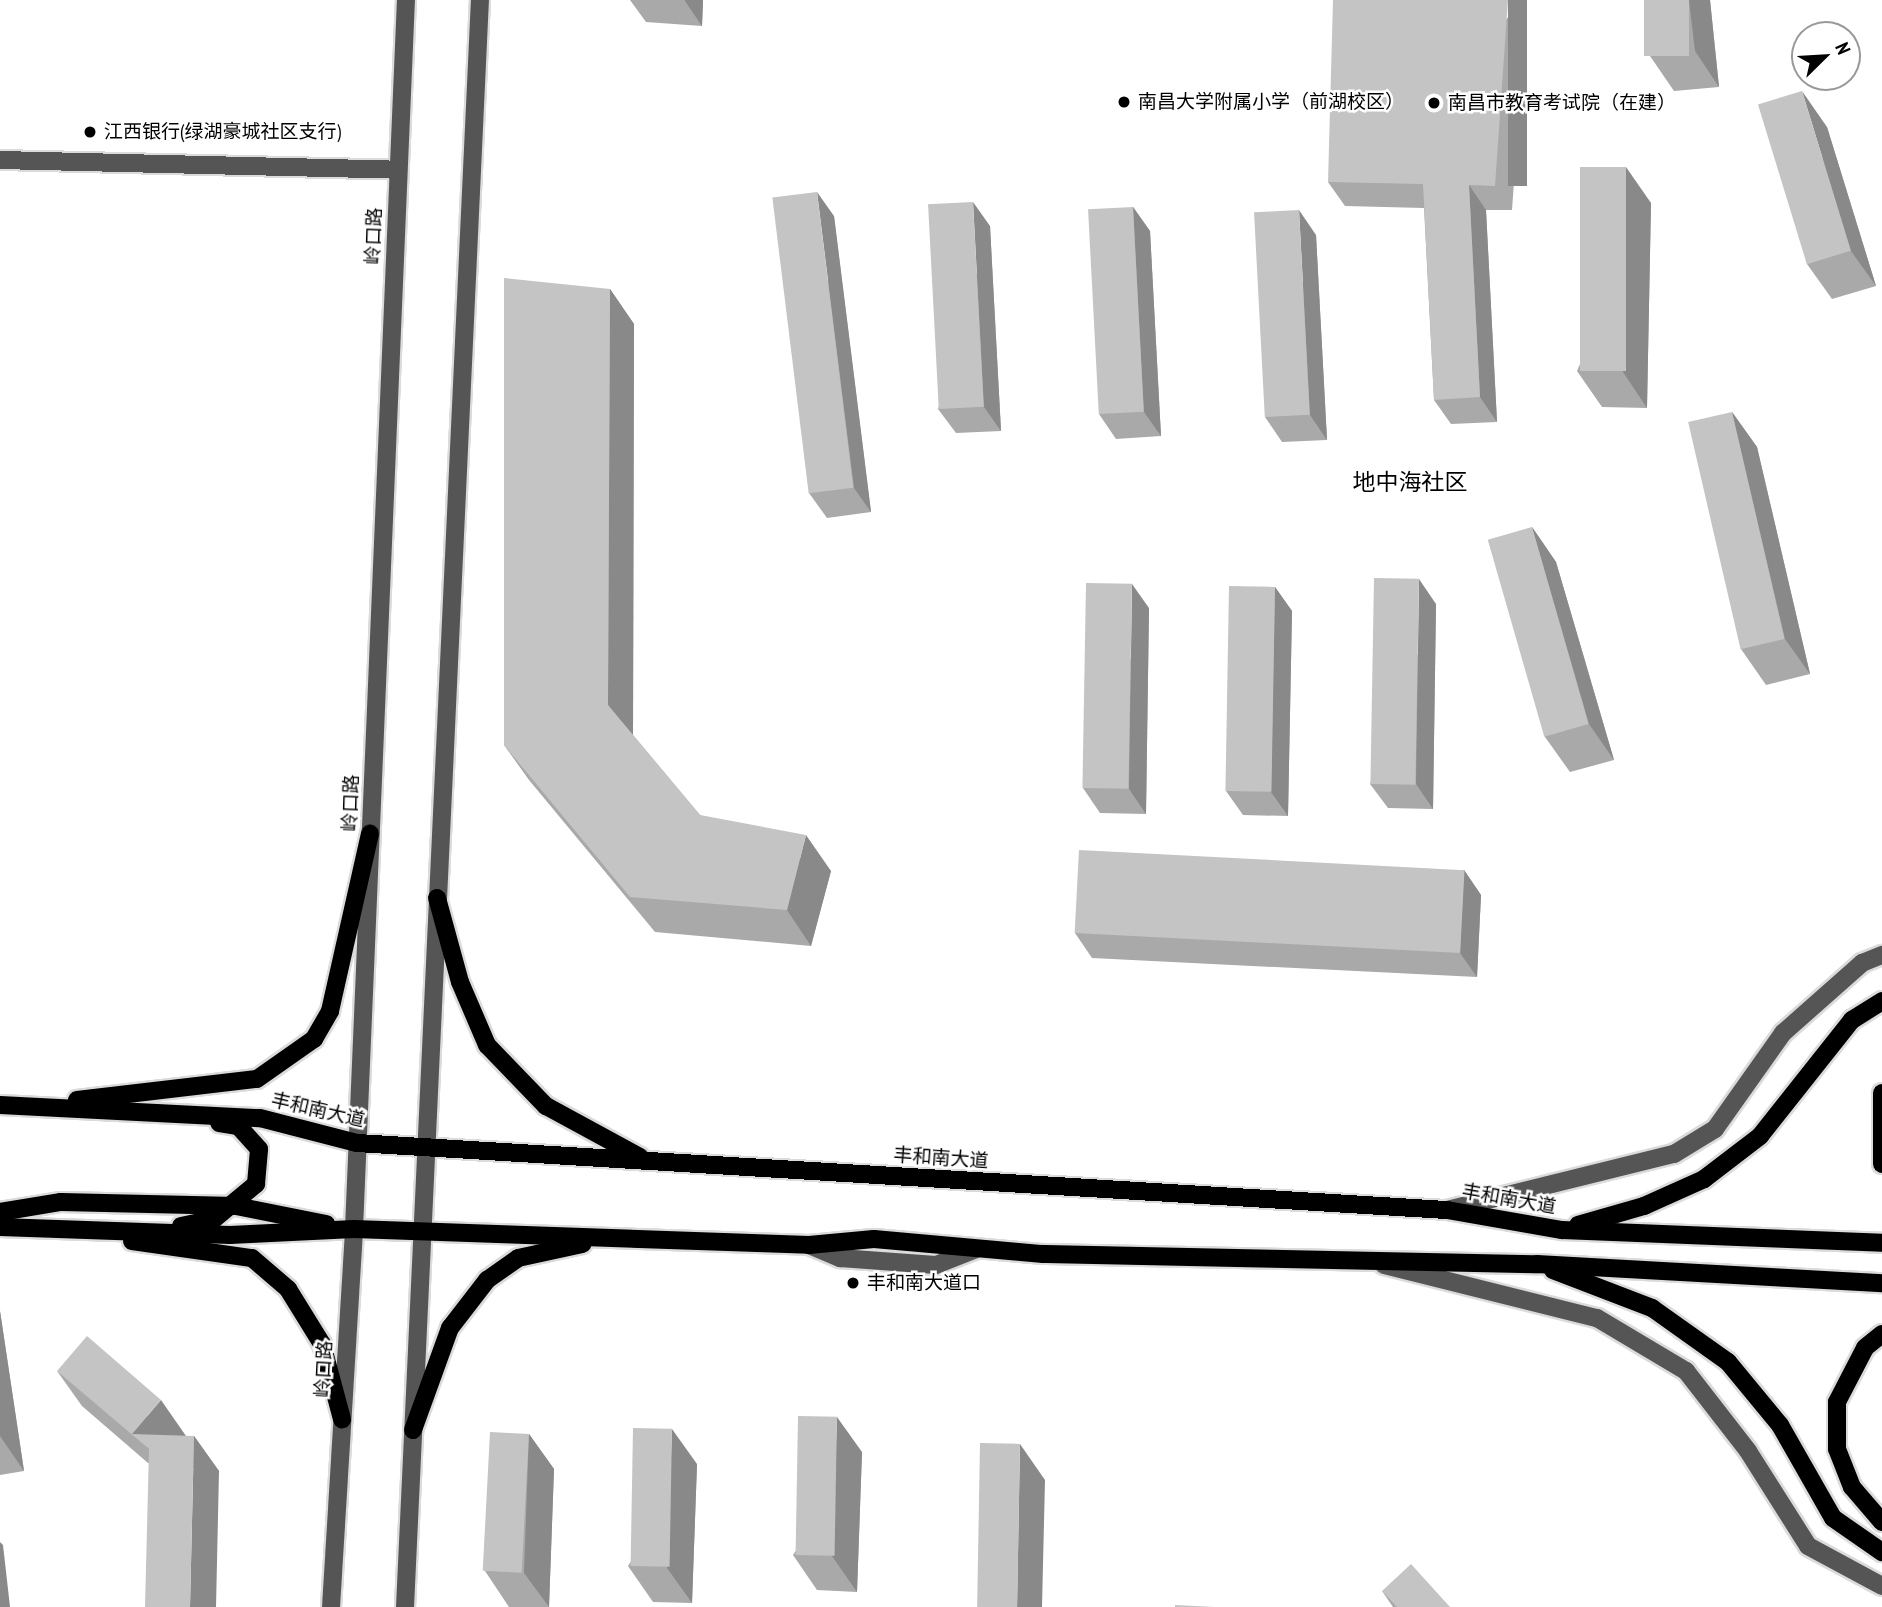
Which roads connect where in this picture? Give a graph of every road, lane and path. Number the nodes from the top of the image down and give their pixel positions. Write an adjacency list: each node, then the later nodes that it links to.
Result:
1 (405, 0): 4 (street, 岭口路)
2 (480, 0): 6 (street)
3 (0, 160): 4 (street)
4 (398, 170): 5 (street, 岭口路)
5 (370, 833): 11 (main road); 13 (street, 岭口路)
6 (437, 898): 14 (street); 15 (main road)
7 (1882, 955): 18 (street)
8 (1882, 1001): 23 (main road)
9 (1882, 1093): 16 (main road)
10 (0, 1105): 11 (main road, 丰和南大道)
11 (25, 1106): 12 (main road, 丰和南大道)
12 (158, 1112): 13 (main road, 丰和南大道); 17 (main road)
13 (357, 1143): 14 (main road, 丰和南大道); 22 (street, 岭口路)
14 (425, 1147): 15 (main road, 丰和南大道); 25 (street)
15 (647, 1161): 18 (main road, 丰和南大道)
16 (1882, 1164)
17 (236, 1206): 19 (main road); 22 (main road); 24 (main road)
18 (1447, 1210): 23 (main road, 丰和南大道)
19 (0, 1212)
20 (0, 1227): 21 (main road)
21 (32, 1228): 24 (main road); 32 (main road)
22 (354, 1229): 24 (main road); 25 (main road); 32 (street, 岭口路)
23 (1563, 1230): 27 (main road, 丰和南大道)
24 (154, 1232)
25 (423, 1232): 26 (main road); 33 (street)
26 (606, 1239): 29 (main road); 33 (main road)
27 (1882, 1243)
28 (1536, 1264): 29 (main road); 30 (main road); 35 (main road)
29 (1384, 1265): 36 (street)
30 (1882, 1283)
31 (1882, 1334): 34 (main road)
32 (342, 1419): 37 (street, 岭口路)
33 (414, 1430): 38 (street)
34 (1882, 1522)
35 (1882, 1552)
36 (1882, 1586)
37 (331, 1607)
38 (405, 1607)

